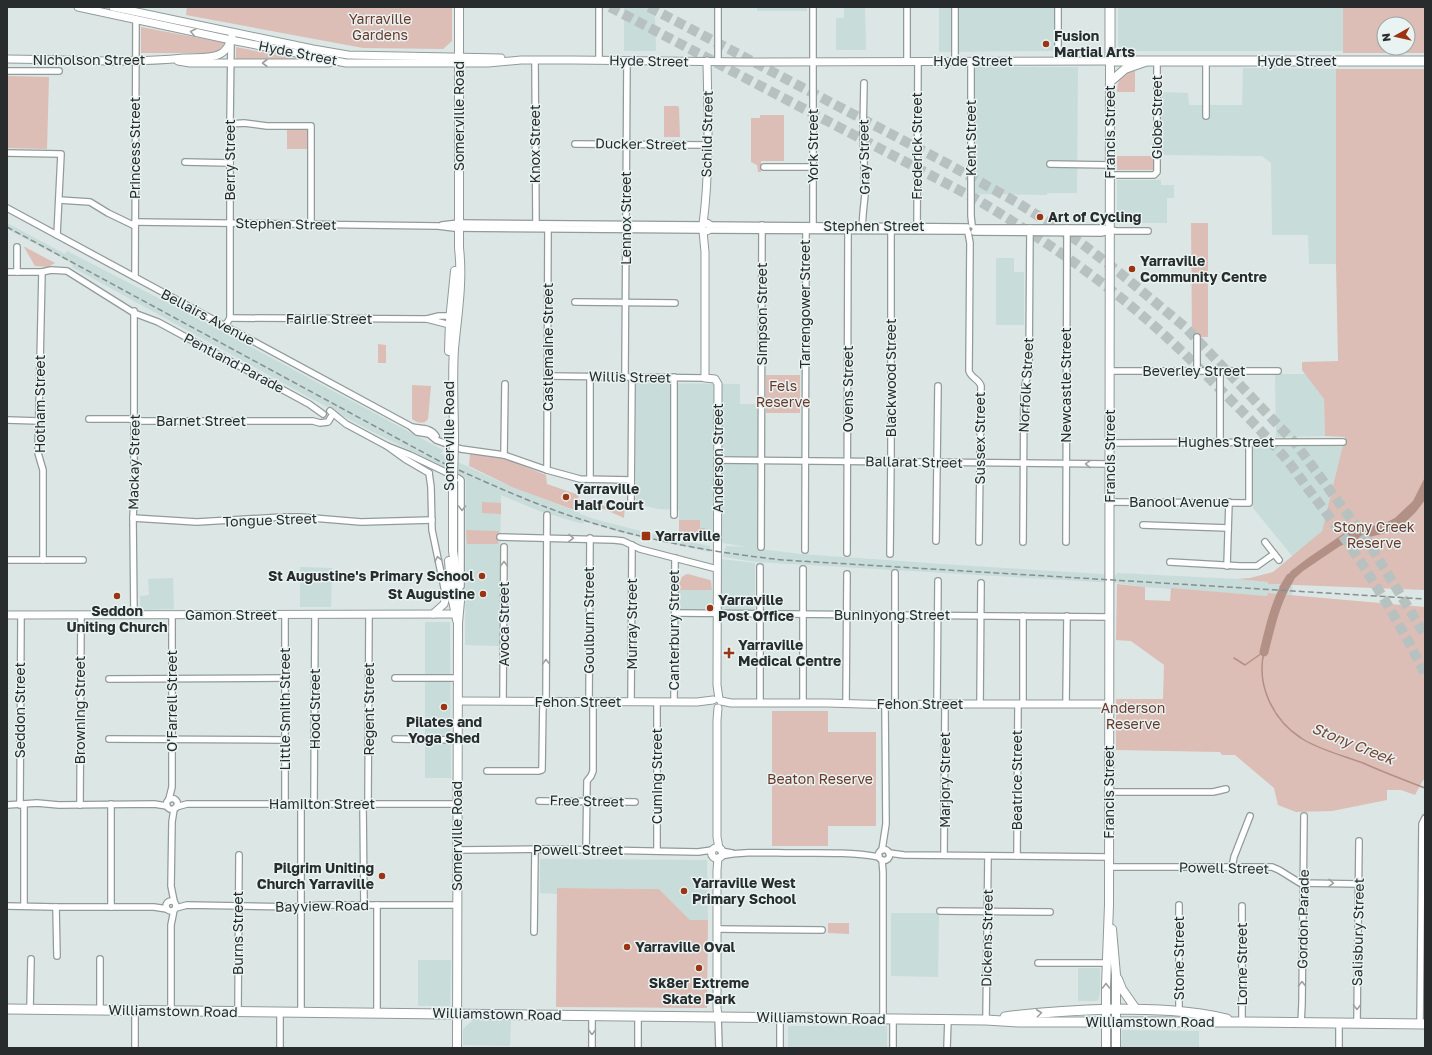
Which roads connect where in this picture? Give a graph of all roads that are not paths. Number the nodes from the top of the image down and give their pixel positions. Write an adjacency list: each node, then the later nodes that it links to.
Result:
1 (78, 7): 12 (street, Hyde Street)
2 (113, 7): 11 (street, Hyde Street)
3 (459, 7): 17 (main road, Somerville Road)
4 (599, 7): 21 (street)
5 (718, 7): 26 (street)
6 (813, 7): 23 (street, York Street)
7 (907, 7): 27 (street)
8 (954, 7): 29 (street)
9 (1058, 7): 31 (street)
10 (1110, 7): 32 (main road, Francis Street)
11 (135, 12): 12 (street); 13 (street, Hyde Street)
12 (136, 20): 14 (street, Hyde Street, one-way to 12); 18 (street, Princess Street)
13 (233, 32): 14 (street); 17 (street, Hyde Street)
14 (231, 40): 15 (street, Nicholson Street); 24 (street, Berry Street); 36 (street, Hyde Street)
15 (197, 58): 19 (street, Nicholson Street); 24 (street)
16 (7, 59): 18 (street, Nicholson Street)
17 (459, 59): 20 (street, Hyde Street); 36 (street, Hyde Street); 59 (main road, Somerville Road)
18 (135, 60): 19 (street, Nicholson Street); 57 (street, Princess Street)
19 (171, 60): 24 (street, Nicholson Street)
20 (535, 60): 21 (street, Hyde Street); 60 (street, Knox Street)
21 (599, 60): 22 (street, Hyde Street)
22 (627, 60): 25 (street, Hyde Street); 44 (street, Lennox Street)
23 (813, 60): 26 (street, Hyde Street); 27 (street, Hyde Street); 52 (street, York Street)
24 (230, 61): 36 (street, Nicholson Street, one-way to 24); 42 (street, Berry Street)
25 (707, 61): 26 (street, Hyde Street); 45 (street, Schild Street)
26 (718, 61)
27 (907, 61): 28 (street, Hyde Street)
28 (918, 61): 29 (street, Hyde Street); 70 (street, Frederick Street)
29 (955, 61): 30 (street, Hyde Street)
30 (971, 61): 31 (street, Hyde Street); 71 (street, Kent Street)
31 (1058, 61): 32 (street, Hyde Street)
32 (1110, 61): 33 (main road, Hyde Street); 39 (main road, Francis Street)
33 (1153, 61): 34 (main road, Hyde Street); 39 (main road); 53 (street, Globe Street)
34 (1206, 61): 35 (main road, Hyde Street); 41 (street)
35 (1425, 61)
36 (346, 63)
37 (7, 71): 38 (street)
38 (59, 71)
39 (1110, 82): 50 (main road, Francis Street)
40 (864, 83): 68 (street, Gray Street)
41 (1206, 116)
42 (230, 124): 48 (street, Berry Street); 58 (street)
43 (574, 144): 44 (street, Ducker Street)
44 (626, 144): 45 (street, Ducker Street); 62 (street, Lennox Street)
45 (707, 145): 63 (street, Schild Street)
46 (7, 153): 54 (street)
47 (186, 162): 48 (street)
48 (230, 163): 56 (street, Berry Street)
49 (1050, 164): 50 (street)
50 (1110, 165): 53 (main road, Francis Street)
51 (764, 167): 52 (street)
52 (813, 167): 66 (street, York Street)
53 (1110, 175): 74 (main road, Francis Street)
54 (59, 200): 57 (street, Stephen Street); 76 (street)
55 (7, 208): 76 (street, Bellairs Avenue)
56 (230, 223): 57 (street, Stephen Street); 58 (street, Stephen Street); 87 (street, Berry Street)
57 (135, 224): 81 (street, Princess Street)
58 (311, 224): 59 (street, Stephen Street)
59 (459, 225): 60 (street, Stephen Street); 89 (main road, Somerville Road)
60 (536, 226): 61 (street, Stephen Street)
61 (548, 226): 62 (street, Stephen Street); 96 (street, Castlemaine Street)
62 (626, 227): 63 (street, Stephen Street); 83 (street, Lennox Street)
63 (706, 227): 64 (street, Stephen Street); 101 (street, Schild Street)
64 (762, 228): 65 (street, Stephen Street); 118 (street, Simpson Street)
65 (806, 228): 66 (street, Stephen Street); 119 (street, Tarrengower Street)
66 (813, 228): 67 (street, Stephen Street)
67 (848, 228): 68 (street, Stephen Street); 120 (street, Ovens Street)
68 (862, 229): 69 (street, Stephen Street)
69 (890, 229): 70 (street, Stephen Street); 121 (street, Blackwood Street)
70 (917, 229): 71 (street, Stephen Street)
71 (970, 229): 72 (street, Stephen Street); 123 (street, Sussex Street)
72 (1030, 230): 73 (street, Stephen Street); 124 (street, Norfolk Street)
73 (1067, 231): 74 (street, Stephen Street); 125 (street, Newcastle Street)
74 (1110, 231): 75 (street, Stephen Street); 92 (main road, Francis Street)
75 (1148, 231)
76 (57, 235): 81 (street, Bellairs Avenue)
77 (17, 247): 79 (street)
78 (7, 272): 79 (street, Pentland Parade)
79 (17, 272): 80 (street, Pentland Parade)
80 (42, 272): 85 (street, Pentland Parade); 109 (street, Hotham Street)
81 (135, 277): 90 (street, Bellairs Avenue)
82 (575, 302): 83 (street)
83 (626, 303): 84 (street); 98 (street, Lennox Street)
84 (676, 303)
85 (134, 311): 105 (street, Pentland Parade); 108 (street, Mackay Street)
86 (442, 316): 88 (street, Fairlie Street); 89 (street, Fairlie Street); 89 (street)
87 (230, 318): 88 (street, Fairlie Street); 90 (street, Berry Street)
88 (427, 319): 89 (street, Fairlie Street)
89 (450, 322): 110 (main road, Somerville Road)
90 (226, 326): 110 (street, Bellairs Avenue)
91 (1197, 337): 93 (street)
92 (1110, 371): 93 (street, Beverley Street); 114 (main road, Francis Street)
93 (1197, 371): 94 (street, Beverley Street)
94 (1220, 371): 95 (street, Beverley Street); 111 (street)
95 (1278, 371)
96 (548, 376): 97 (street, Willis Street); 128 (street, Castlemaine Street)
97 (590, 376): 98 (street, Willis Street); 131 (street)
98 (625, 376): 99 (street, Willis Street)
99 (632, 376): 100 (street, Willis Street); 132 (street)
100 (674, 377): 101 (street, Willis Street); 138 (street)
101 (705, 378): 102 (street, Willis Street)
102 (713, 378): 117 (street, Anderson Street)
103 (505, 384): 116 (street)
104 (938, 386): 122 (street)
105 (327, 415): 108 (street, Barnet Street); 115 (street, Pentland Parade)
106 (90, 419): 108 (street, Barnet Street)
107 (7, 420): 109 (street)
108 (135, 420): 139 (street, Mackay Street)
109 (39, 421): 160 (street, Hotham Street)
110 (449, 441): 116 (street, Bellairs Avenue); 130 (main road, Somerville Road, bridge)
111 (1220, 442): 112 (street, Hughes Street); 114 (street, Hughes Street)
112 (1249, 442): 113 (street, Hughes Street); 135 (street, Banool Avenue)
113 (1343, 442)
114 (1110, 443): 126 (main road, Francis Street)
115 (387, 446): 127 (street, Pentland Parade); 129 (street, Pentland Parade)
116 (504, 454): 128 (street, Bellairs Avenue)
117 (718, 460): 118 (street, Ballarat Street); 166 (street, Anderson Street)
118 (761, 460): 119 (street, Ballarat Street); 153 (street, Simpson Street)
119 (805, 461): 120 (street, Ballarat Street); 154 (street, Tarrengower Street)
120 (848, 461): 121 (street, Ballarat Street); 155 (street, Ovens Street)
121 (891, 462): 122 (street, Ballarat Street); 156 (street, Blackwood Street)
122 (937, 462): 123 (street, Ballarat Street); 146 (street)
123 (980, 462): 124 (street, Ballarat Street); 147 (street, Sussex Street)
124 (1024, 463): 125 (street, Ballarat Street); 148 (street, Norfolk Street)
125 (1066, 463): 126 (street, Ballarat Street, one-way to 125); 149 (street, Newcastle Street)
126 (1110, 464): 134 (main road, Francis Street)
127 (434, 468): 129 (street, Somerville Road); 133 (street, Pentland Parade)
128 (547, 470): 131 (street, Bellairs Avenue)
129 (429, 473): 140 (street, Somerville Road)
130 (451, 478): 170 (main road, Somerville Road); 174 (main road, Somerville Road)
131 (590, 480): 132 (street, Bellairs Avenue)
132 (631, 480): 136 (street)
133 (462, 483): 174 (street, Somerville Road, one-way to 174)
134 (1110, 502): 135 (street, Banool Avenue); 195 (main road, Francis Street)
135 (1229, 502): 142 (street)
136 (631, 505)
137 (547, 515): 144 (street)
138 (674, 515)
139 (133, 518): 140 (street, Tongue Street); 185 (street, Mackay Street)
140 (432, 520): 173 (street, Somerville Road, one-way to 140)
141 (1143, 525): 142 (street)
142 (1228, 528): 164 (street)
143 (502, 537): 144 (street)
144 (547, 538): 145 (street, one-way to 145); 203 (street, one-way to 144)
145 (590, 538): 151 (street); 204 (street, Goulburn Street)
146 (936, 541)
147 (979, 542)
148 (1023, 542)
149 (1066, 542)
150 (1265, 542): 157 (street)
151 (632, 545): 158 (street); 205 (street, Murray Street)
152 (504, 547): 202 (street, Avoca Street, one-way to 152)
153 (760, 547)
154 (805, 550)
155 (847, 553)
156 (890, 554)
157 (1274, 554): 162 (street); 164 (street)
158 (675, 558): 166 (street); 175 (street, Canterbury Street)
159 (7, 560): 160 (street)
160 (43, 560): 161 (street)
161 (83, 560)
162 (1279, 560)
163 (1170, 562): 164 (street)
164 (1227, 566)
165 (760, 567): 179 (street)
166 (717, 569): 178 (street, Anderson Street)
167 (803, 569): 180 (street)
168 (895, 572): 190 (street)
169 (847, 574): 181 (street)
170 (450, 579): 173 (street); 177 (main road, Somerville Road)
171 (938, 581): 191 (street, Marjory Street)
172 (981, 583): 192 (street)
173 (446, 598): 176 (street)
174 (460, 601): 177 (main road, Somerville Road)
175 (675, 613): 178 (street, Buninyong Street); 207 (street, Canterbury Street)
176 (433, 614): 177 (street, Gamon Street); 189 (street, Gamon Street)
177 (458, 614): 199 (main road, Somerville Road)
178 (717, 614): 179 (street, Buninyong Street); 209 (street, Anderson Street)
179 (760, 614): 180 (street, Buninyong Street); 208 (street)
180 (803, 614): 181 (street, Buninyong Street); 210 (street)
181 (846, 614): 190 (street, Buninyong Street); 211 (street)
182 (7, 615): 183 (street, Gamon Street)
183 (21, 615): 184 (street, Gamon Street); 238 (street, Seddon Street)
184 (81, 615): 185 (street, Gamon Street); 239 (street, Browning Street)
185 (134, 615): 186 (street, Gamon Street)
186 (172, 615): 187 (street, Gamon Street); 196 (street, O'Farrell Street)
187 (285, 615): 188 (street, Gamon Street); 197 (street, Little Smith Street)
188 (315, 615): 189 (street, Gamon Street); 234 (street, Hood Street)
189 (369, 615): 235 (street, Regent Street)
190 (895, 615): 191 (street, Buninyong Street); 218 (street)
191 (938, 615): 192 (street, Buninyong Street); 212 (street, Marjory Street)
192 (980, 615): 193 (street, Buninyong Street); 213 (street)
193 (1023, 616): 194 (street, Buninyong Street); 214 (street, Beatrice Street)
194 (1067, 616): 195 (street, Buninyong Street); 215 (street)
195 (1109, 616): 216 (main road, Francis Street)
196 (172, 678): 197 (street); 200 (street); 221 (street, O'Farrell Street)
197 (286, 678): 222 (street, Little Smith Street)
198 (395, 678): 199 (street)
199 (458, 678): 201 (main road, Somerville Road)
200 (110, 679)
201 (458, 701): 202 (street, Fehon Street); 223 (main road, Somerville Road)
202 (503, 701): 203 (street, Fehon Street)
203 (545, 701): 204 (street, Fehon Street); 224 (street)
204 (591, 702): 205 (street, Fehon Street); 228 (street, Goulburn Street)
205 (631, 702): 206 (street, Fehon Street)
206 (658, 702): 207 (street, Fehon Street); 247 (street, Cuming Street)
207 (674, 702): 209 (street, Fehon Street)
208 (760, 702): 209 (street, Fehon Street); 210 (street, Fehon Street)
209 (717, 703): 248 (street, Anderson Street)
210 (803, 703): 211 (street, Fehon Street)
211 (846, 704): 217 (street, Fehon Street)
212 (941, 704): 213 (street, Fehon Street); 218 (street, Fehon Street); 251 (street, Marjory Street)
213 (980, 704): 214 (street, Fehon Street)
214 (1020, 704): 215 (street, Fehon Street); 253 (street, Beatrice Street)
215 (1066, 704): 216 (street, Fehon Street)
216 (1109, 704): 226 (main road, Francis Street)
217 (886, 705): 218 (street, Fehon Street); 250 (street)
218 (894, 705)
219 (394, 739): 223 (street)
220 (109, 740): 221 (street)
221 (172, 740): 222 (street); 231 (street, O'Farrell Street)
222 (285, 740): 232 (street, Little Smith Street)
223 (458, 740): 236 (main road, Somerville Road)
224 (487, 771)
225 (1226, 789): 226 (street)
226 (1109, 792): 254 (main road, Francis Street)
227 (539, 801): 228 (street, Free Street)
228 (587, 801): 229 (street, Free Street); 246 (street, Goulburn Street)
229 (635, 802)
230 (111, 804): 231 (street, Hamilton Street); 239 (street, Hamilton Street); 270 (street)
231 (172, 804): 232 (street, Hamilton Street); 266 (street, O'Farrell Street)
232 (285, 804): 233 (street, Hamilton Street)
233 (301, 804): 234 (street, Hamilton Street); 271 (street)
234 (314, 804): 235 (street, Hamilton Street)
235 (366, 804): 236 (street, Hamilton Street); 259 (street, Regent Street)
236 (457, 804): 244 (main road, Somerville Road)
237 (7, 805): 238 (street, Hamilton Street)
238 (22, 805): 239 (street, Hamilton Street); 265 (street, Seddon Street)
239 (80, 805)
240 (1250, 816): 256 (street)
241 (1304, 816): 257 (street, Gordon Parade)
242 (1425, 818): 278 (street)
243 (1359, 841): 258 (street, Salisbury Street)
244 (458, 850): 245 (street, Powell Street); 261 (main road, Somerville Road)
245 (535, 850): 246 (street, Powell Street); 277 (street)
246 (586, 850): 247 (street, Powell Street)
247 (657, 851): 248 (street, Powell Street)
248 (717, 853): 250 (street, Powell Street); 275 (street, Anderson Street)
249 (239, 855): 267 (street, Burns Street)
250 (884, 855): 251 (street, Powell Street); 302 (street)
251 (944, 855): 252 (street, Powell Street)
252 (988, 856): 253 (street, Powell Street); 273 (street, Dickens Street)
253 (1017, 856): 254 (street, Powell Street)
254 (1109, 857): 255 (main road, Francis Street)
255 (1109, 867): 256 (street, Powell Street); 262 (main road, Francis Street)
256 (1232, 867): 257 (street, Powell Street)
257 (1304, 883): 258 (street, Powell Street, one-way to 258); 308 (street, Gordon Parade, one-way to 257)
258 (1358, 884): 310 (street, Salisbury Street, one-way to 310)
259 (364, 905): 260 (street, Bayview Road); 271 (street, Bayview Road)
260 (377, 905): 261 (street, Bayview Road); 296 (street)
261 (457, 905): 297 (main road, Somerville Road)
262 (1109, 905): 283 (main road, Francis Street); 284 (main road, Francis Street)
263 (1179, 905): 292 (street, Stone Street)
264 (7, 906): 265 (street, Bayview Road)
265 (24, 906): 269 (street, Bayview Road)
266 (171, 906): 267 (street, Bayview Road); 270 (street, Bayview Road); 291 (street, O'Farrell Street)
267 (238, 906): 271 (street, Bayview Road); 293 (street, Burns Street)
268 (1242, 906): 307 (street, Lorne Street)
269 (56, 907): 270 (street, Bayview Road); 279 (street)
270 (111, 907)
271 (301, 907): 295 (street)
272 (940, 911): 273 (street)
273 (987, 911): 274 (street); 305 (street, Dickens Street)
274 (1050, 912)
275 (717, 929): 276 (street); 300 (street, Anderson Street)
276 (822, 930)
277 (534, 932)
278 (1423, 938): 311 (street)
279 (57, 956)
280 (31, 959): 286 (street)
281 (100, 959): 288 (street)
282 (1038, 963): 283 (street)
283 (1106, 963): 289 (main road, Francis Street, one-way to 283)
284 (1116, 975): 287 (main road); 289 (main road, Francis Street)
285 (7, 1009): 286 (main road, Williamstown Road)
286 (30, 1009): 288 (main road, Williamstown Road)
287 (1136, 1009): 289 (main road, Williamstown Road); 292 (main road, Williamstown Road)
288 (100, 1010): 290 (main road, Williamstown Road)
289 (1111, 1010): 305 (main road, Williamstown Road, one-way to 289); 306 (main road, Francis Street)
290 (135, 1011): 291 (main road, Williamstown Road); 312 (street)
291 (171, 1011): 293 (main road, Williamstown Road)
292 (1179, 1011): 307 (main road, Williamstown Road)
293 (238, 1012): 294 (main road, Williamstown Road)
294 (280, 1012): 295 (main road, Williamstown Road); 313 (street)
295 (301, 1012): 296 (main road, Williamstown Road)
296 (378, 1013): 297 (main road, Williamstown Road)
297 (457, 1014): 298 (main road, Williamstown Road); 314 (main road, Somerville Road)
298 (592, 1015): 299 (main road, Williamstown Road); 315 (street, one-way to 315)
299 (638, 1016): 300 (main road, Williamstown Road); 316 (street)
300 (718, 1016): 301 (main road, Williamstown Road); 317 (street, Anderson Street)
301 (780, 1018): 302 (main road, Williamstown Road); 318 (street)
302 (883, 1019): 303 (main road, Williamstown Road)
303 (893, 1019): 304 (main road, Williamstown Road); 319 (street)
304 (948, 1020): 305 (main road, Williamstown Road); 320 (street)
305 (986, 1020): 306 (main road, Williamstown Road)
306 (1111, 1022): 307 (main road, Williamstown Road); 321 (main road, Francis Street); 322 (main road, Francis Street)
307 (1242, 1022): 308 (main road, Williamstown Road)
308 (1301, 1023): 309 (main road, Williamstown Road)
309 (1339, 1023): 310 (main road, Williamstown Road); 323 (street)
310 (1357, 1024): 311 (main road, Williamstown Road)
311 (1423, 1024)
312 (135, 1048)
313 (280, 1048)
314 (457, 1048)
315 (592, 1048)
316 (638, 1048)
317 (718, 1048)
318 (780, 1048)
319 (893, 1048)
320 (947, 1048)
321 (1106, 1048)
322 (1116, 1048)
323 (1339, 1048)

